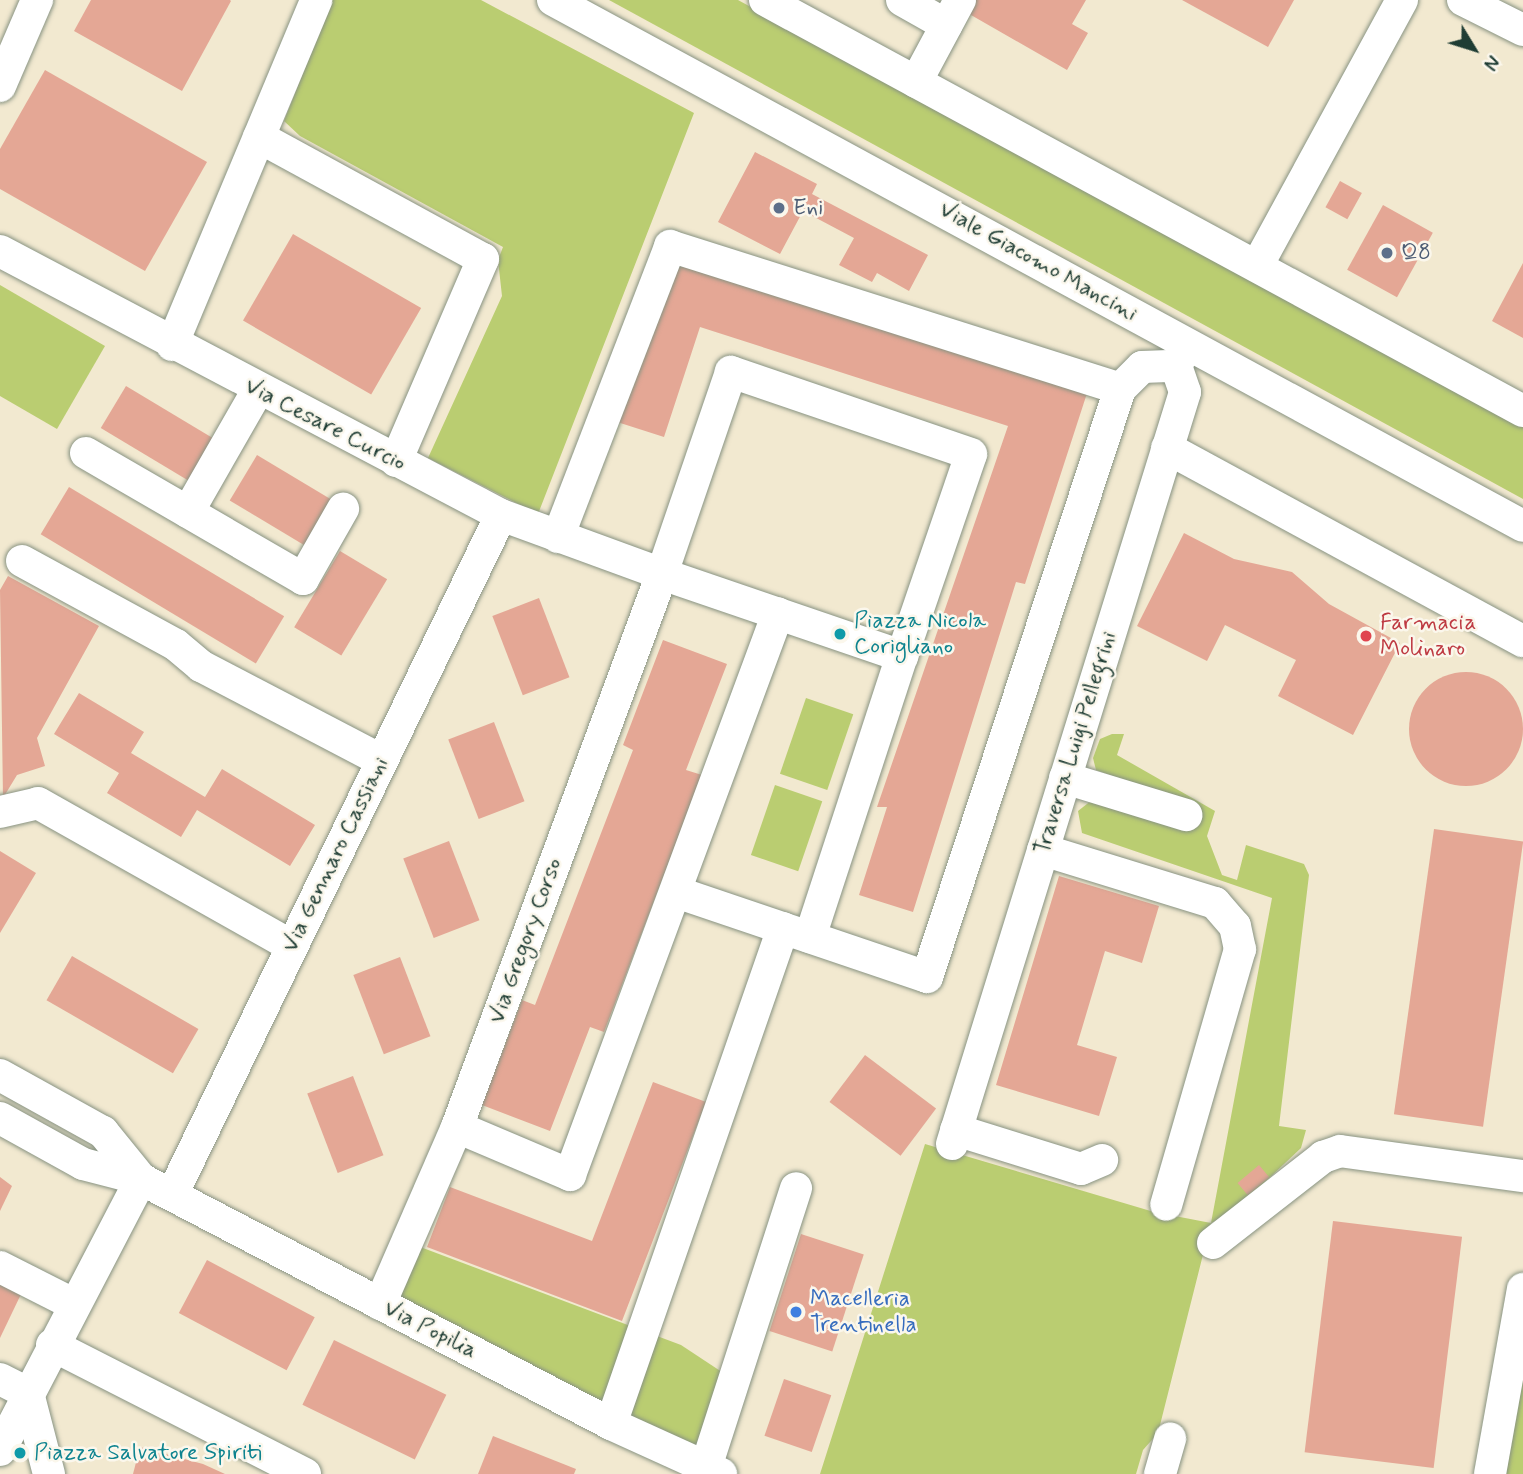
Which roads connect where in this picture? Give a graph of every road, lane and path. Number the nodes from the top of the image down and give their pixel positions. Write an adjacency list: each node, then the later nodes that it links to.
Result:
1 (37, 0): 11 (street)
2 (316, 0): 12 (street)
3 (553, 0): 16 (street, Viale Giacomo Mancini)
4 (765, 0): 10 (street)
5 (902, 0): 8 (street)
6 (1402, 0): 14 (street)
7 (1463, 0): 9 (street)
8 (953, 12): 10 (street)
9 (1523, 30)
10 (916, 82): 14 (street)
11 (0, 86)
12 (259, 137): 15 (street); 22 (street)
13 (0, 251): 15 (street, Via Cesare Curcio)
14 (1257, 266): 19 (street)
15 (172, 345): 18 (street, Via Cesare Curcio)
16 (1181, 355): 17 (street); 20 (street, Traversa Luigi Pellegrini); 26 (street, Viale Giacomo Mancini)
17 (1120, 389): 27 (street); 39 (street)
18 (258, 390): 22 (street, Via Cesare Curcio); 24 (street)
19 (1523, 411)
20 (1167, 448): 31 (street); 34 (street, Traversa Luigi Pellegrini)
21 (86, 453): 24 (street)
22 (396, 461): 25 (street, Via Cesare Curcio)
23 (344, 509): 24 (street)
24 (188, 512)
25 (501, 515): 27 (street, Via Cesare Curcio); 33 (street, Via Gennaro Cassiani)
26 (1523, 526)
27 (558, 537): 29 (street, Via Cesare Curcio)
28 (22, 561): 33 (street)
29 (662, 574): 30 (street); 32 (street); 43 (street, Via Gregory Corso)
30 (778, 613): 32 (street); 38 (street)
31 (1523, 641)
32 (902, 656): 39 (street)
33 (381, 760): 40 (street, Via Gennaro Cassiani)
34 (1065, 778): 36 (street); 37 (street, Traversa Luigi Pellegrini)
35 (0, 812): 40 (street)
36 (1186, 816)
37 (1043, 850): 44 (street, Traversa Luigi Pellegrini); 49 (street)
38 (676, 892): 39 (street); 43 (street)
39 (797, 933): 58 (street)
40 (292, 946): 48 (street, Via Gennaro Cassiani)
41 (0, 1074): 46 (street, Via Popilia)
42 (0, 1118): 46 (street, Via Popilia)
43 (457, 1127): 54 (street, Via Gregory Corso)
44 (1102, 1160)
45 (1523, 1177): 50 (street)
46 (141, 1179): 48 (street, Via Popilia); 53 (street)
47 (796, 1188): 61 (street)
48 (172, 1195): 54 (street, Via Popilia)
49 (1166, 1205)
50 (1213, 1243)
51 (0, 1267): 53 (street)
52 (1523, 1289): 65 (street)
53 (73, 1304): 55 (street)
54 (380, 1304): 58 (street, Via Popilia)
55 (51, 1345): 57 (street); 63 (street)
56 (0, 1379): 57 (street)
57 (28, 1393): 60 (street); 62 (street)
58 (611, 1424): 61 (street, Via Popilia)
59 (1170, 1438): 64 (street)
60 (0, 1450)
61 (697, 1468)
62 (49, 1474)
63 (305, 1474)
64 (1160, 1474)
65 (1490, 1474)

